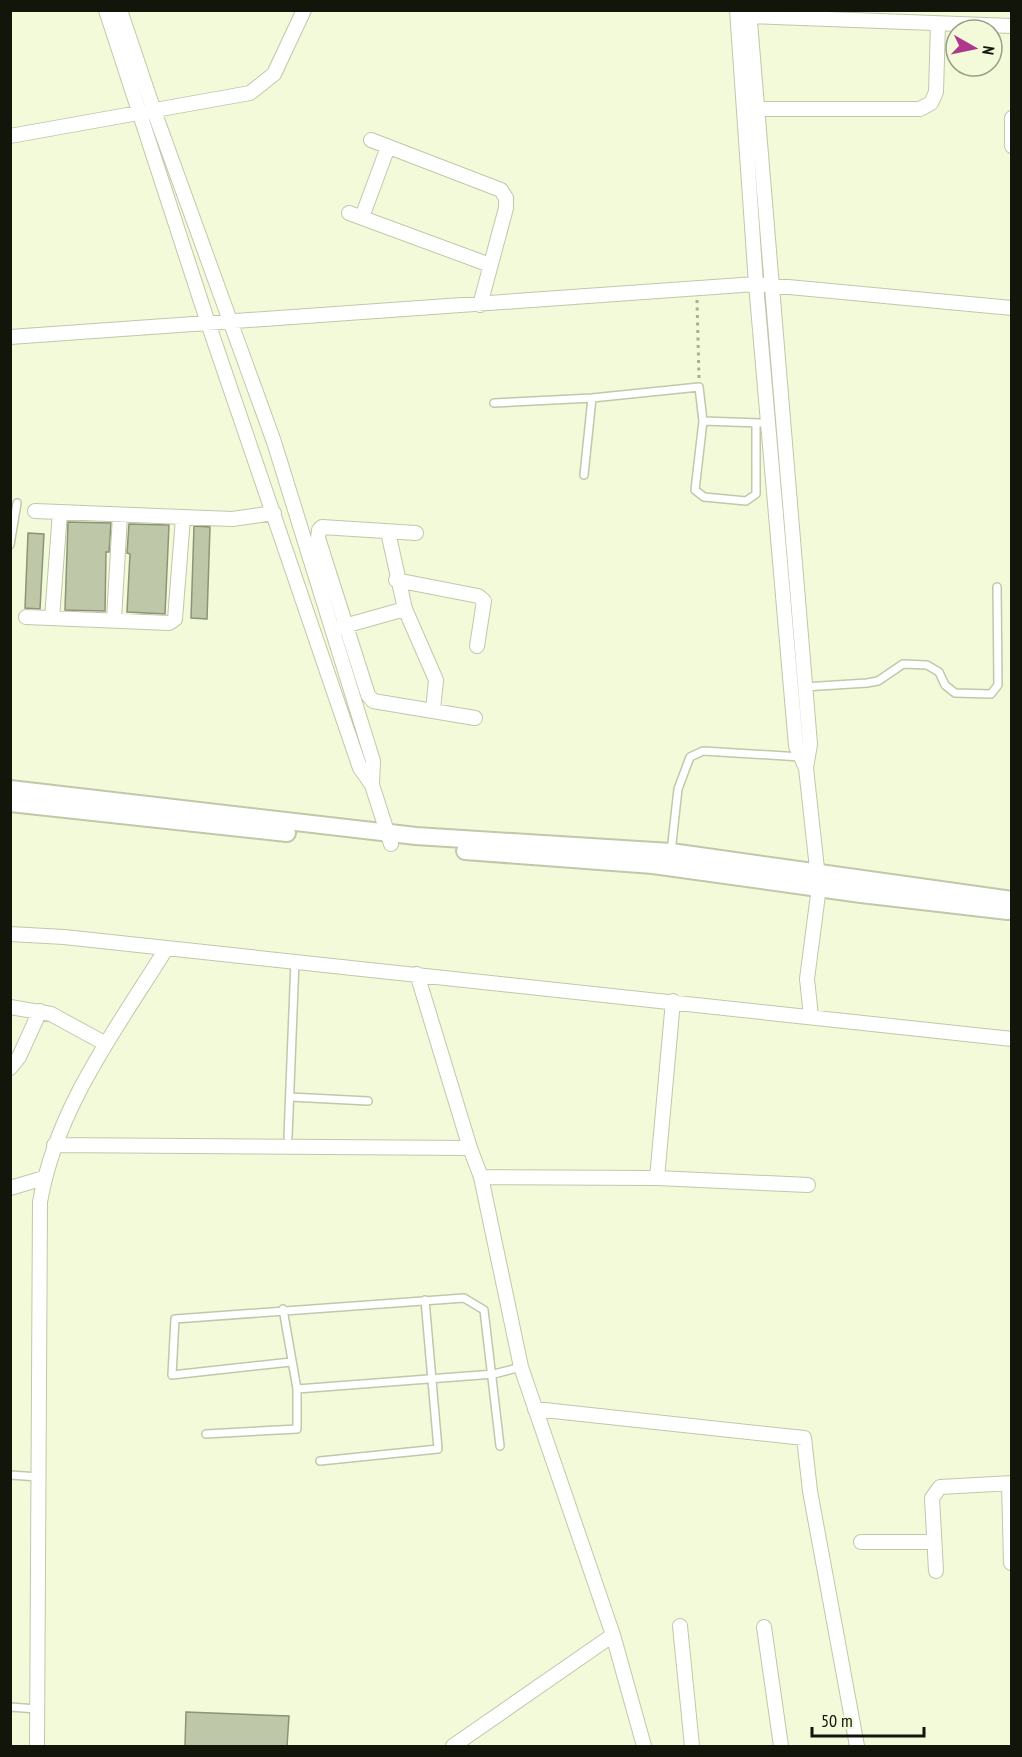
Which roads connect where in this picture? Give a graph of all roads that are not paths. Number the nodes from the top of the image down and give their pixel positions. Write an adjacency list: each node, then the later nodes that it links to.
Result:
1 (106, 10): 11 (street)
2 (120, 10): 10 (street)
3 (304, 10): 10 (street)
4 (745, 12): 6 (street); 9 (street); 18 (street)
5 (1011, 20): 6 (street)
6 (903, 22): 7 (street)
7 (938, 24): 8 (street); 9 (street)
8 (1011, 27)
9 (757, 109): 19 (street)
10 (154, 111): 11 (street); 22 (street)
11 (139, 114): 13 (street); 23 (street)
12 (1011, 117): 15 (street)
13 (10, 136)
14 (371, 140): 16 (street)
15 (1011, 146)
16 (388, 147): 17 (street); 17 (street)
17 (490, 265): 20 (street)
18 (756, 284): 19 (street); 20 (street); 28 (street)
19 (771, 284): 21 (street); 48 (street)
20 (480, 305): 22 (street)
21 (1011, 308)
22 (229, 321): 23 (street); 45 (street)
23 (208, 323): 24 (street); 33 (street)
24 (10, 337)
25 (592, 398): 26 (lane); 27 (lane); 29 (lane)
26 (494, 403)
27 (703, 421): 28 (lane); 28 (lane)
28 (763, 423): 51 (street)
29 (584, 475)
30 (17, 503): 38 (lane)
31 (35, 511): 32 (street)
32 (60, 512): 34 (street); 43 (street)
33 (274, 513): 35 (street); 46 (street)
34 (120, 516): 35 (street); 44 (street)
35 (183, 518): 44 (street)
36 (388, 532): 37 (street); 39 (street); 45 (street)
37 (416, 533)
38 (10, 545)
39 (396, 580): 41 (street); 47 (street)
40 (997, 587): 48 (lane)
41 (405, 609): 45 (street); 49 (street)
42 (26, 617): 43 (street)
43 (52, 618): 44 (street)
44 (114, 619)
45 (339, 628): 46 (street); 49 (street); 52 (street)
46 (315, 634): 52 (street)
47 (477, 646)
48 (804, 687): 51 (street)
49 (433, 710): 50 (street)
50 (475, 718)
51 (803, 762): 56 (lane); 57 (street)
52 (372, 785): 55 (street)
53 (10, 789): 55 (street)
54 (10, 802): 55 (street)
55 (390, 839): 56 (street); 57 (street)
56 (671, 852): 57 (street)
57 (818, 881): 58 (street); 59 (street); 67 (street)
58 (1011, 900)
59 (1011, 911)
60 (10, 934): 61 (street)
61 (166, 949): 62 (street); 69 (street)
62 (295, 961): 63 (street); 71 (lane)
63 (417, 974): 64 (street); 75 (street)
64 (673, 1001): 67 (street); 78 (street)
65 (10, 1007): 66 (street)
66 (39, 1011): 69 (street); 70 (street)
67 (811, 1016): 68 (street)
68 (1011, 1039)
69 (106, 1044): 74 (street)
70 (10, 1068)
71 (290, 1097): 72 (lane); 73 (lane)
72 (368, 1101)
73 (288, 1137)
74 (54, 1145): 75 (street); 77 (street)
75 (470, 1148): 76 (street)
76 (482, 1177): 78 (street); 84 (street)
77 (44, 1178): 80 (street); 93 (street)
78 (657, 1178): 79 (street)
79 (808, 1185)
80 (10, 1188)
81 (425, 1300): 82 (lane); 85 (lane); 86 (lane)
82 (283, 1309): 83 (lane); 83 (lane)
83 (291, 1362): 87 (lane)
84 (521, 1367): 85 (lane); 88 (street)
85 (494, 1374): 86 (lane); 90 (lane)
86 (433, 1378): 87 (lane); 91 (lane)
87 (297, 1389): 89 (lane)
88 (535, 1408): 101 (street); 109 (street)
89 (207, 1434)
90 (500, 1446)
91 (320, 1461)
92 (10, 1475): 93 (lane)
93 (39, 1477): 103 (street)
94 (1010, 1484): 96 (street); 97 (street)
95 (861, 1542): 96 (street)
96 (934, 1542): 98 (street)
97 (1011, 1563)
98 (936, 1571)
99 (680, 1626): 107 (street)
100 (764, 1627): 108 (street)
101 (613, 1635): 105 (street); 106 (street)
102 (10, 1707): 103 (lane)
103 (37, 1709): 104 (street)
104 (37, 1746)
105 (453, 1746)
106 (644, 1746)
107 (692, 1746)
108 (782, 1746)
109 (857, 1746)

